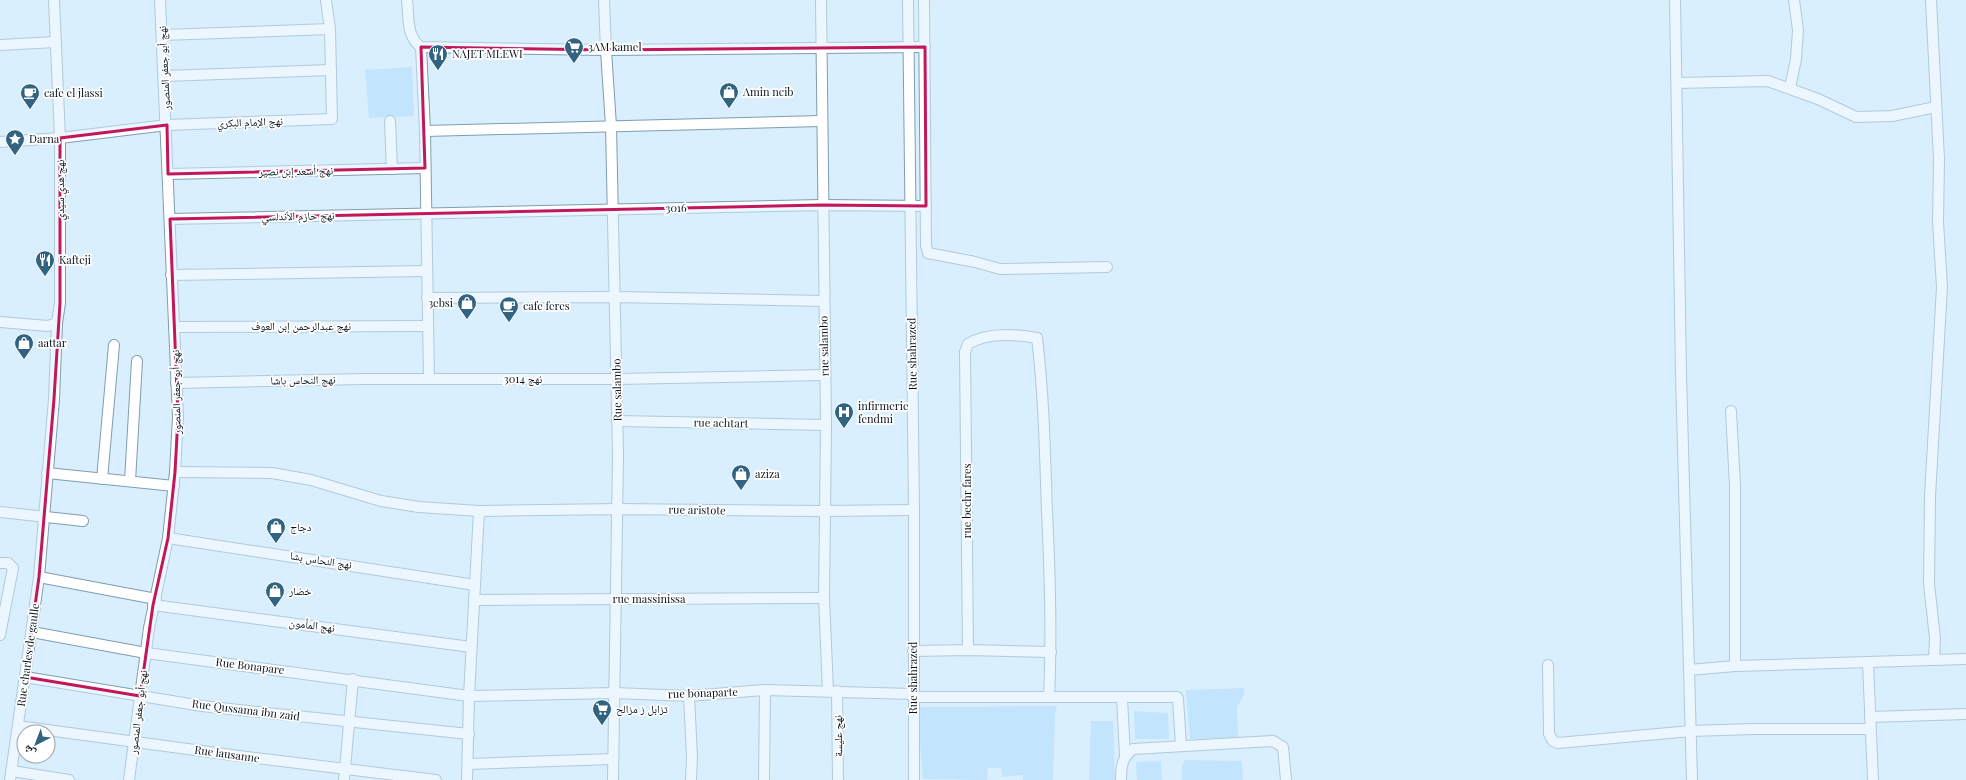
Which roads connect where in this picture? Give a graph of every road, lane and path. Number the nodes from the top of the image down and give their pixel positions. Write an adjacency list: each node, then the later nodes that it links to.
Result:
1 (54, 0): 14 (street, نهج هدي سيدي)
2 (160, 0): 13 (street, نهج أبو جعفر المنصور)
3 (326, 0): 12 (street)
4 (407, 0): 16 (street)
5 (604, 0): 20 (street, Rue salambo)
6 (821, 0): 19 (street, rue salambo)
7 (908, 0): 17 (street, Rue shahrazed)
8 (924, 0): 18 (street)
9 (1675, 0): 23 (street)
10 (1794, 0): 24 (street)
11 (1931, 0): 25 (street)
12 (330, 29): 13 (street); 21 (street)
13 (162, 35): 22 (street, نهج أبو جعفر المنصور)
14 (56, 42): 15 (street); 31 (street, نهج هدي سيدي)
15 (0, 45)
16 (421, 47): 20 (street); 30 (street)
17 (909, 47): 18 (street); 19 (street); 37 (street, Rue shahrazed)
18 (925, 47): 38 (street)
19 (821, 48): 20 (street); 27 (street, rue salambo)
20 (606, 50): 29 (street, Rue salambo)
21 (331, 70): 22 (street); 28 (street, نهج الإمام البكري)
22 (164, 76): 28 (street, نهج أبو جعفر المنصور)
23 (1677, 83): 24 (street); 93 (street)
24 (1790, 88): 25 (street)
25 (1936, 107): 89 (street)
26 (390, 121): 34 (street)
27 (821, 121): 29 (street); 36 (street, rue salambo)
28 (167, 124): 31 (street, نهج الإمام البكري); 35 (street, نهج أبو جعفر المنصور)
29 (611, 126): 30 (street); 39 (street, Rue salambo)
30 (425, 131): 33 (street)
31 (60, 138): 32 (street, نهج الإمام البكري); 49 (street, نهج هدي سيدي)
32 (0, 142)
33 (425, 168): 34 (street, نهج أسعد إبن نصير); 40 (street)
34 (392, 169): 35 (street, نهج أسعد إبن نصير)
35 (168, 174): 41 (street, نهج أبو جعفر المنصور)
36 (822, 205): 37 (street, 3016); 39 (street, 3016); 47 (street, rue salambo)
37 (910, 206): 38 (street, 3016); 67 (street, Rue shahrazed)
38 (926, 206): 42 (street)
39 (612, 209): 40 (street, 3016); 45 (street, Rue salambo)
40 (426, 214): 41 (street, نهج حازم الأندلسي); 43 (street)
41 (170, 219): 44 (street, نهج أبو جعفر المنصور)
42 (1107, 267)
43 (427, 271): 44 (street); 46 (street)
44 (171, 275): 51 (street, نهج أبو جعفر المنصور)
45 (614, 297): 46 (street); 47 (street); 56 (street, Rue salambo)
46 (427, 298): 50 (street)
47 (824, 301): 54 (street, rue salambo)
48 (0, 322): 49 (street)
49 (57, 324): 62 (street, نهج هدي سيدي)
50 (428, 326): 51 (street, نهج عبدالرحمن إبن العوف); 55 (street)
51 (174, 327): 57 (street, نهج أبو جعفر المنصور)
52 (114, 345): 63 (street)
53 (137, 361): 64 (street)
54 (825, 375): 56 (street, نهج 3014); 60 (street, rue salambo)
55 (429, 378): 56 (street, نهج 3014); 57 (street, نهج النحاس باشا)
56 (617, 379): 59 (street, Rue salambo)
57 (176, 383): 61 (street, نهج أبو جعفر المنصور)
58 (1732, 410): 92 (street)
59 (617, 421): 60 (street, rue achtart); 66 (street, Rue salambo)
60 (826, 425): 70 (street, rue salambo)
61 (175, 472): 65 (street, نهج أبو جعفر المنصور); 68 (street, rue aristote)
62 (47, 473): 63 (street); 71 (street, Rue charles de gaulle)
63 (102, 478): 64 (street)
64 (130, 481): 65 (street)
65 (174, 486): 73 (street, نهج أبو جعفر المنصور)
66 (619, 509): 68 (street, rue aristote); 70 (street, rue aristote); 78 (street, Rue salambo)
67 (914, 510): 70 (street, rue aristote); 85 (street, Rue shahrazed)
68 (479, 511): 76 (street)
69 (0, 512): 71 (street)
70 (824, 512): 77 (street, rue salambo)
71 (45, 517): 72 (street); 75 (street, Rue charles de gaulle)
72 (83, 521)
73 (168, 538): 76 (street, نهج النحاس بشا); 80 (street, نهج أبو جعفر المنصور)
74 (0, 563): 82 (street)
75 (40, 577): 80 (street, نهج المأمون); 81 (street, Rue charles de gaulle)
76 (475, 585): 79 (street)
77 (824, 598): 78 (street, rue massinissa); 97 (street, rue salambo)
78 (617, 599): 79 (street, rue massinissa); 98 (street, Rue salambo)
79 (474, 600): 83 (street)
80 (154, 602): 83 (street, نهج المأمون); 87 (street, نهج أبو جعفر المنصور)
81 (32, 632): 87 (street, Rue Bonapare); 94 (street, Rue charles de gaulle)
82 (0, 635)
83 (471, 647): 100 (street)
84 (968, 650): 85 (street); 86 (street); 86 (street, rue bechr fares)
85 (913, 651): 102 (street, Rue shahrazed)
86 (1050, 652): 103 (street)
87 (146, 653): 95 (street, Rue Bonapare); 99 (street, نهج أبو جعفر المنصور)
88 (1966, 659): 89 (street)
89 (1934, 660): 90 (street)
90 (1868, 663): 92 (street); 106 (street)
91 (1548, 665): 111 (street)
92 (1735, 666): 93 (street)
93 (1689, 670): 111 (street)
94 (26, 677): 99 (street, Rue Qussama ibn zaid); 108 (street, Rue charles de gaulle)
95 (353, 679): 100 (street, Rue Bonapare); 107 (street)
96 (765, 690): 97 (street, rue bonaparte); 101 (street, rue bonaparte); 128 (street)
97 (832, 691): 102 (street, rue bonaparte); 129 (street, نهج عليسة)
98 (614, 693): 100 (street, rue bonaparte); 101 (street, rue bonaparte); 117 (street, Rue salambo)
99 (140, 696): 107 (street, Rue Qussama ibn zaid); 114 (street, نهج أبو جعفر المنصور)
100 (469, 696): 112 (street)
101 (689, 696): 127 (street)
102 (913, 696): 103 (street, rue bonaparte); 130 (street, Rue shahrazed)
103 (1049, 697): 104 (street, rue bonaparte)
104 (1122, 698): 115 (street, rue bonaparte); 116 (street)
105 (1966, 714): 106 (street)
106 (1870, 717): 109 (street)
107 (349, 722): 112 (street, Rue Qussama ibn zaid); 119 (street)
108 (18, 724)
109 (1870, 729): 111 (street); 134 (street)
110 (56, 731): 114 (street, Rue lausanne)
111 (1691, 731): 133 (street)
112 (469, 734): 118 (street)
113 (16, 740): 120 (street, Rue charles de gaulle)
114 (134, 742): 119 (street, Rue lausanne); 122 (street, نهج أبو جعفر المنصور)
115 (1182, 746): 116 (street); 132 (street)
116 (1125, 755): 131 (street)
117 (613, 759): 118 (street); 126 (street, Rue salambo)
118 (468, 764): 125 (street)
119 (345, 769): 123 (street); 124 (street, Rue lausanne)
120 (11, 776): 121 (street)
121 (69, 780)
122 (129, 780)
123 (344, 780)
124 (436, 780)
125 (467, 780)
126 (613, 780)
127 (691, 780)
128 (764, 780)
129 (838, 780)
130 (914, 780)
131 (1121, 780)
132 (1286, 780)
133 (1692, 780)
134 (1873, 780)

